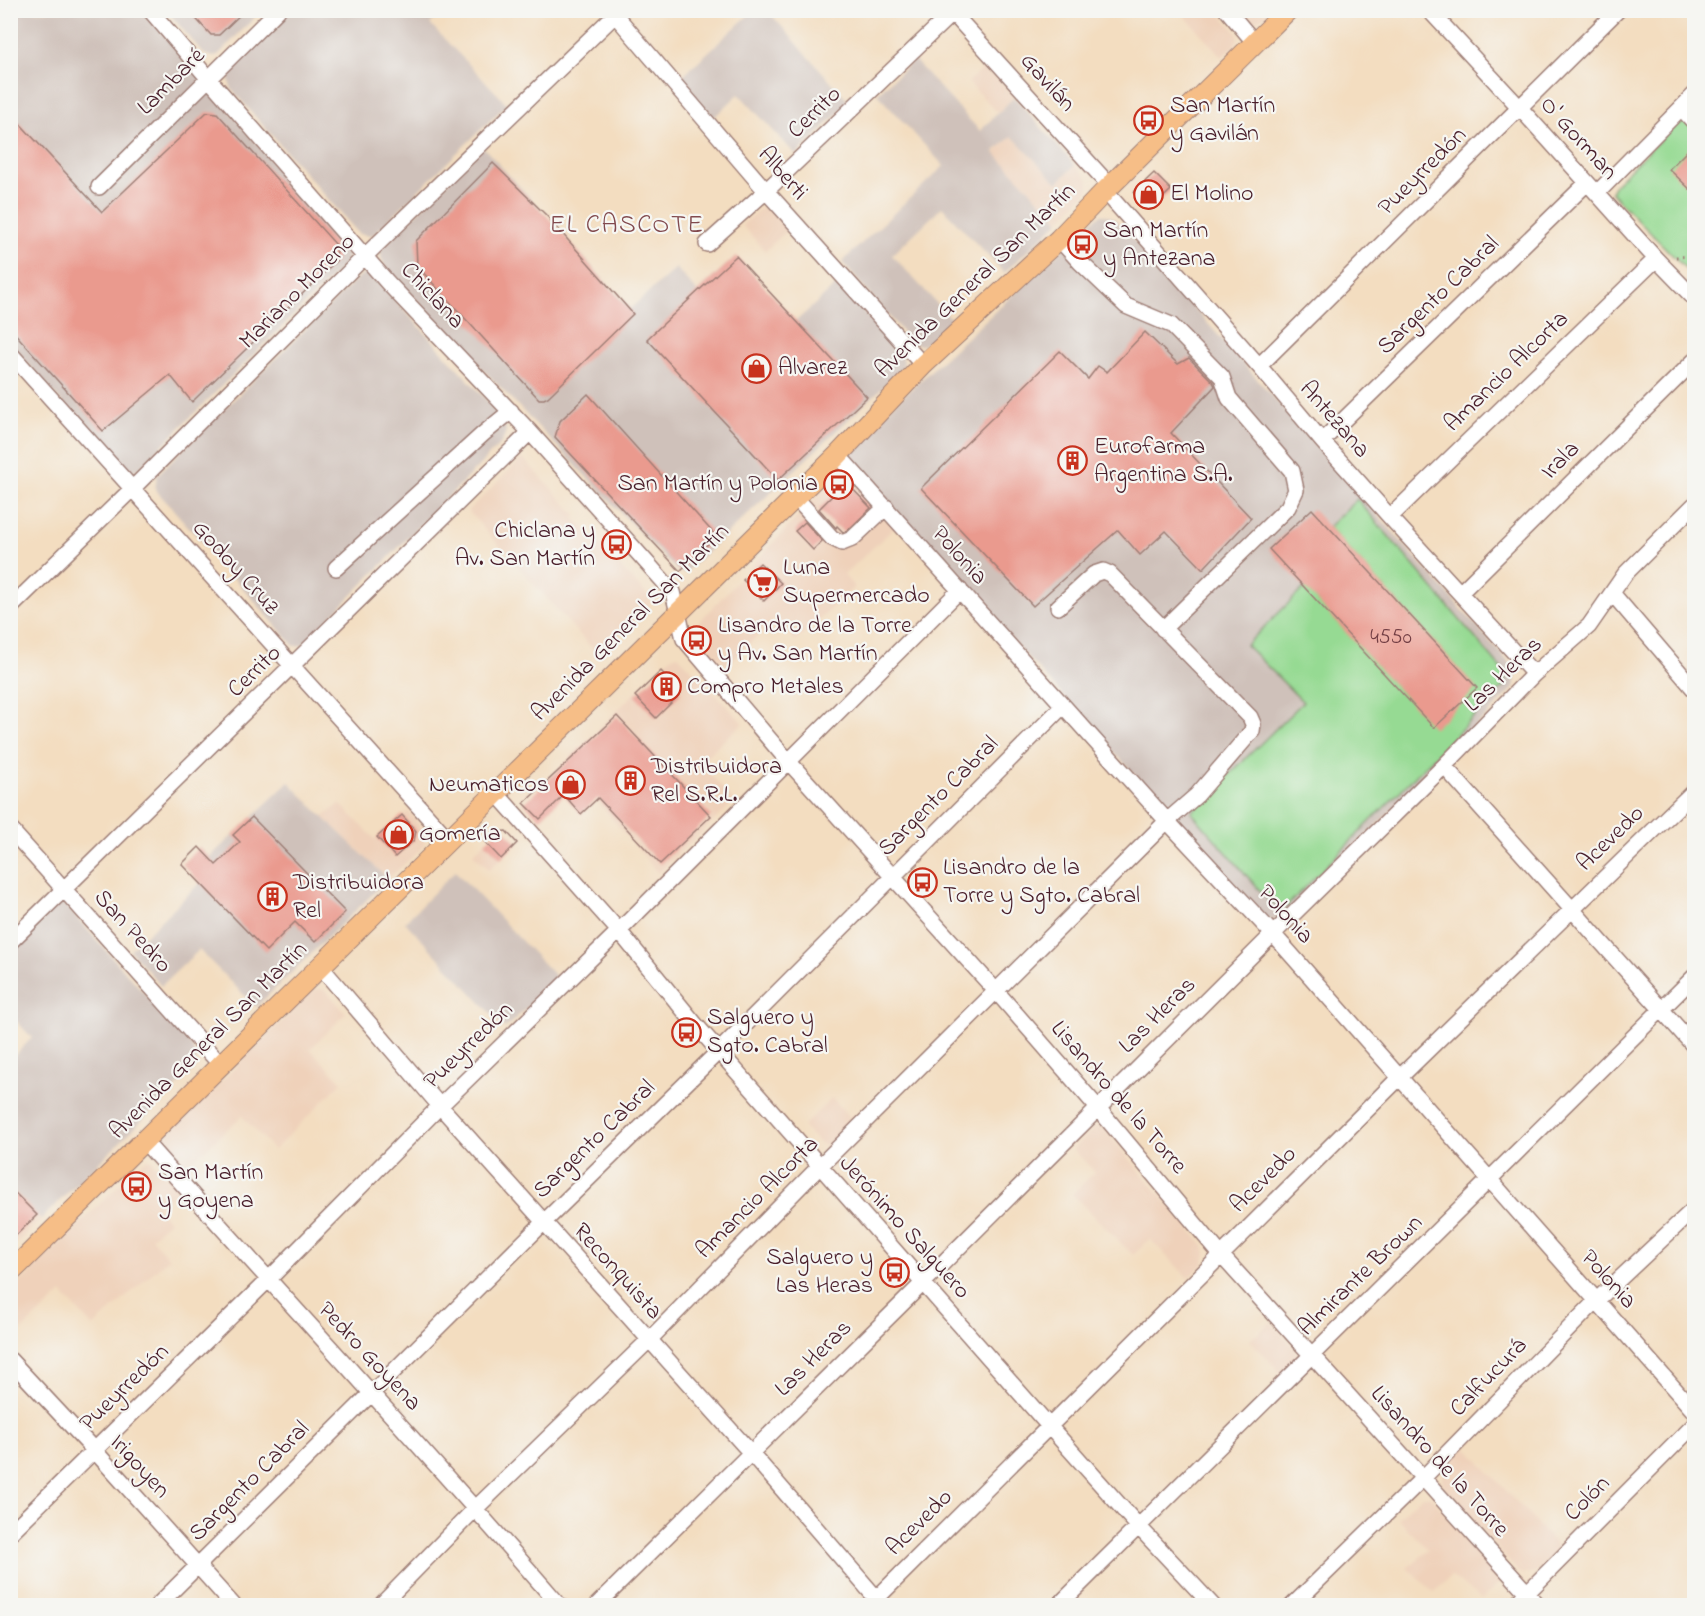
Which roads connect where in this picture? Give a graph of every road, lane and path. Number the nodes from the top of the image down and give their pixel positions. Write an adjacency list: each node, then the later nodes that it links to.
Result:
1 (150, 10): 10 (street, Chiclana)
2 (278, 10): 10 (street, Lambaré)
3 (1227, 10): 9 (street)
4 (1288, 10): 9 (main road, Avenida General San Martín)
5 (1429, 10): 12 (street, O' Gorman)
6 (1618, 10): 12 (street, Pueyrredón)
7 (615, 12): 18 (street, Alberti); 21 (street, Mariano Moreno)
8 (951, 12): 16 (street, Gavilán); 18 (street, Cerrito)
9 (1255, 43): 16 (main road, Avenida General San Martín)
10 (208, 78): 15 (street, Lambaré); 21 (street, Chiclana)
11 (1695, 95): 13 (street, Sargento Cabral)
12 (1520, 108): 17 (street, O' Gorman); 27 (street, Pueyrredón)
13 (1681, 108): 14 (street); 17 (street, Sargento Cabral)
14 (1695, 122)
15 (99, 187)
16 (1107, 188): 19 (main road, Avenida General San Martín); 27 (street, Antezana)
17 (1592, 188): 22 (street, O' Gorman); 30 (street, Sargento Cabral)
18 (766, 191): 20 (street, Cerrito); 26 (street, Alberti)
19 (1059, 238): 26 (main road, Avenida General San Martín); 44 (street)
20 (707, 244)
21 (365, 256): 28 (street, Chiclana); 32 (street, Mariano Moreno)
22 (1656, 259): 23 (street, O' Gorman); 36 (street, Amancio Alcorta)
23 (1695, 298)
24 (10, 352): 32 (street, Godoy Cruz)
25 (1695, 361): 39 (street, Irala)
26 (923, 365): 31 (main road, Avenida General San Martín)
27 (1259, 366): 30 (street, Antezana)
28 (511, 411): 29 (street, Chiclana); 37 (street)
29 (530, 432): 43 (street, Chiclana); 45 (street, Cerrito)
30 (1322, 441): 36 (street, Antezana)
31 (838, 455): 33 (main road, Avenida General San Martín); 35 (street, Polonia)
32 (133, 488): 42 (street, Mariano Moreno); 45 (street, Godoy Cruz)
33 (795, 497): 35 (street); 43 (main road, Avenida General San Martín)
34 (1695, 505): 40 (street, Las Heras)
35 (886, 507): 38 (street, Polonia)
36 (1389, 518): 39 (street, Antezana)
37 (336, 568)
38 (960, 590): 48 (street, Polonia); 49 (street, Pueyrredón)
39 (1460, 593): 46 (street, Antezana)
40 (1612, 593): 46 (street, Las Heras); 47 (street)
41 (1058, 607): 44 (street)
42 (10, 608)
43 (678, 612): 49 (street, Lisandro de la Torre); 52 (main road, Avenida General San Martín)
44 (1163, 629): 53 (street, Amancio Alcorta)
45 (293, 666): 55 (street, Godoy Cruz); 57 (street, Cerrito)
46 (1534, 674): 50 (street, Las Heras)
47 (1695, 689)
48 (1063, 705): 53 (street, Polonia); 56 (street, Sargento Cabral)
49 (788, 761): 56 (street, Lisandro de la Torre); 59 (street, Pueyrredón)
50 (1444, 766): 58 (street); 60 (street, Las Heras)
51 (1695, 790): 58 (street, Acevedo)
52 (496, 794): 55 (main road, Avenida General San Martín); 59 (street, Jerónimo Salguero)
53 (1167, 821): 60 (street, Polonia); 64 (street, Amancio Alcorta)
54 (10, 830): 57 (street, San Pedro)
55 (450, 840): 62 (main road, Avenida General San Martín)
56 (892, 876): 64 (street, Lisandro de la Torre); 67 (street, Sargento Cabral)
57 (65, 890): 61 (street, Cerrito); 68 (street, San Pedro)
58 (1571, 909): 65 (street); 69 (street, Acevedo)
59 (619, 931): 67 (street, Jerónimo Salguero); 70 (street, Pueyrredón)
60 (1273, 934): 69 (street, Polonia); 71 (street, Las Heras)
61 (10, 942)
62 (320, 966): 68 (main road, Avenida General San Martín); 70 (street, Reconquista)
63 (1695, 977): 65 (street, Almirante Brown)
64 (996, 991): 71 (street, Lisandro de la Torre); 73 (street, Amancio Alcorta)
65 (1662, 1009): 66 (street); 74 (street, Almirante Brown)
66 (1695, 1046)
67 (719, 1051): 73 (street, Jerónimo Salguero); 76 (street, Sargento Cabral)
68 (220, 1064): 72 (main road, Avenida General San Martín)
69 (1399, 1078): 74 (street, Polonia); 77 (street, Acevedo)
70 (440, 1106): 76 (street, Reconquista); 79 (street, Pueyrredón)
71 (1098, 1108): 77 (street, Lisandro de la Torre); 80 (street, Las Heras)
72 (144, 1142): 78 (main road, Avenida General San Martín); 79 (street, Pedro Goyena)
73 (820, 1166): 80 (street, Jerónimo Salguero); 82 (street, Amancio Alcorta)
74 (1490, 1181): 81 (street, Polonia); 83 (street, Almirante Brown)
75 (1695, 1209): 81 (street, Calfucurá)
76 (543, 1223): 82 (street, Reconquista); 85 (street, Sargento Cabral)
77 (1221, 1255): 83 (street, Lisandro de la Torre); 88 (street, Acevedo)
78 (10, 1273)
79 (268, 1280): 85 (street, Pedro Goyena); 89 (street, Pueyrredón)
80 (923, 1283): 88 (street, Jerónimo Salguero); 90 (street, Las Heras)
81 (1596, 1301): 86 (street, Polonia); 91 (street, Calfucurá)
82 (649, 1340): 90 (street, Reconquista); 92 (street, Amancio Alcorta)
83 (1311, 1355): 91 (street, Lisandro de la Torre); 93 (street, Almirante Brown)
84 (10, 1360): 89 (street, Irigoyen)
85 (371, 1393): 92 (street, Pedro Goyena); 95 (street, Sargento Cabral)
86 (1695, 1411)
87 (1695, 1425): 96 (street, Colón)
88 (1049, 1426): 93 (street, Jerónimo Salguero); 97 (street, Acevedo)
89 (94, 1450): 94 (street, Pueyrredón); 95 (street, Irigoyen)
90 (751, 1454): 97 (street, Reconquista); 102 (street, Las Heras)
91 (1423, 1478): 96 (street, Lisandro de la Torre); 105 (street, Calfucurá)
92 (476, 1508): 100 (street, Amancio Alcorta); 101 (street, Pedro Goyena)
93 (1139, 1527): 103 (street, Almirante Brown); 104 (street, Jerónimo Salguero)
94 (10, 1533)
95 (198, 1566): 98 (street, Sargento Cabral); 99 (street, Irigoyen)
96 (1528, 1592): 106 (street, Colón); 107 (street, Lisandro de la Torre)
97 (876, 1603)
98 (157, 1605)
99 (234, 1605)
100 (380, 1605)
101 (560, 1605)
102 (596, 1605)
103 (1058, 1605)
104 (1213, 1605)
105 (1292, 1605)
106 (1514, 1605)
107 (1539, 1605)

